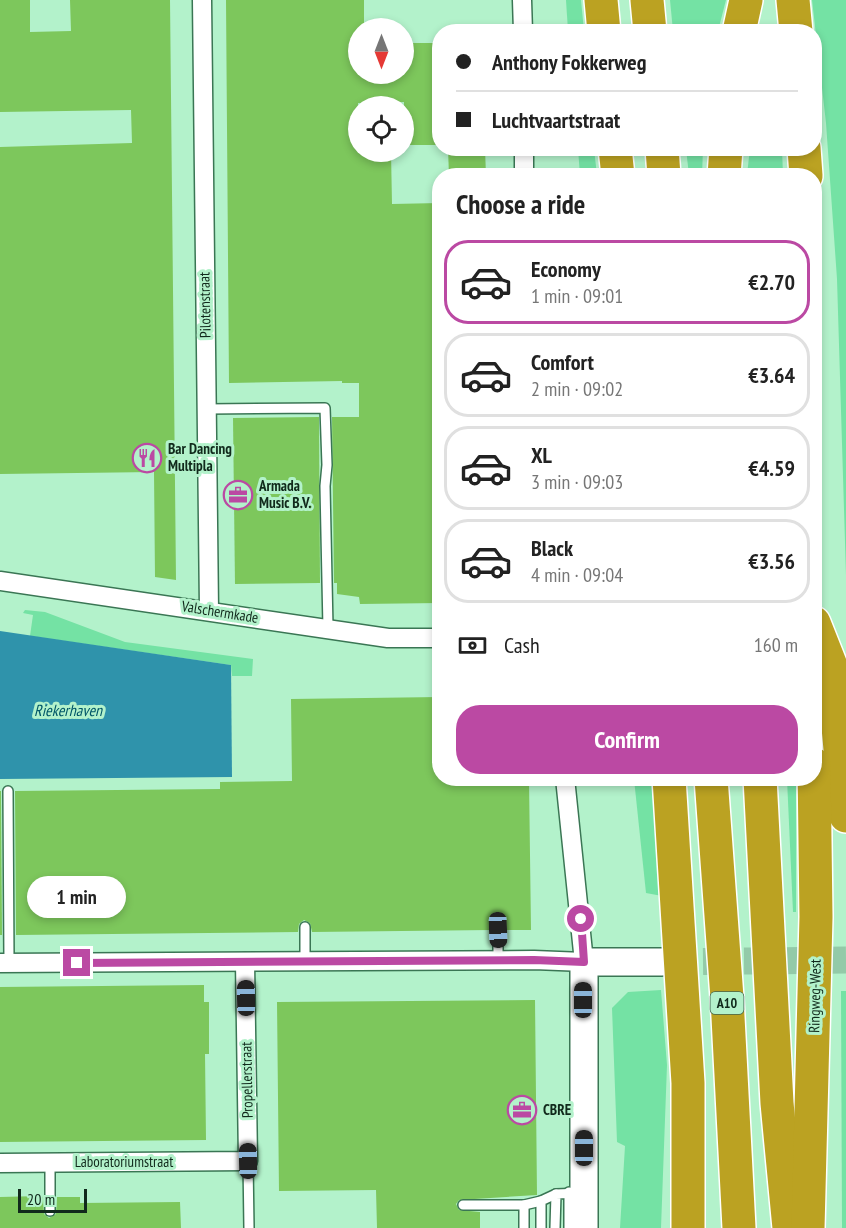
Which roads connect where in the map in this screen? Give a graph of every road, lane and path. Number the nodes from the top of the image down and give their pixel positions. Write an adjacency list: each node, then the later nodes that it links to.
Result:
1 (202, 0): 12 (street, Pilotenstraat)
2 (522, 0): 7 (street)
3 (600, 0): 8 (highway)
4 (647, 0): 9 (highway)
5 (746, 0): 10 (highway)
6 (794, 0): 11 (highway)
7 (523, 24)
8 (603, 24)
9 (649, 24)
10 (741, 24)
11 (796, 24)
12 (207, 409): 14 (street, Pilotenstraat); 15 (lane)
13 (0, 581): 14 (street, Valschermkade)
14 (209, 610): 15 (street, Valschermkade)
15 (328, 628): 16 (street, Valschermkade)
16 (432, 638)
17 (822, 644): 24 (highway)
18 (566, 786): 30 (street)
19 (669, 786): 48 (highway)
20 (712, 786): 49 (highway, A10)
21 (760, 786): 50 (highway)
22 (814, 786): 51 (highway, Ringweg-West)
23 (8, 791): 32 (lane)
24 (846, 816)
25 (305, 927): 29 (lane)
26 (498, 930): 27 (lane)
27 (498, 960): 29 (street); 30 (street)
28 (245, 962): 29 (street); 32 (street); 33 (street, Propellerstraat)
29 (305, 962)
30 (584, 962): 31 (street); 36 (street)
31 (662, 962)
32 (5, 963)
33 (248, 1161): 34 (street, Laboratoriumstraat); 42 (lane)
34 (50, 1162): 35 (street, Laboratoriumstraat); 41 (lane)
35 (0, 1163)
36 (577, 1193): 37 (lane); 46 (lane); 47 (street)
37 (556, 1194): 38 (lane); 45 (lane)
38 (541, 1201): 40 (lane); 44 (lane)
39 (463, 1205): 40 (lane)
40 (524, 1205): 43 (lane)
41 (50, 1211)
42 (249, 1228)
43 (524, 1228)
44 (542, 1228)
45 (555, 1228)
46 (569, 1228)
47 (584, 1228)
48 (688, 1228)
49 (739, 1228)
50 (789, 1228)
51 (808, 1228)

